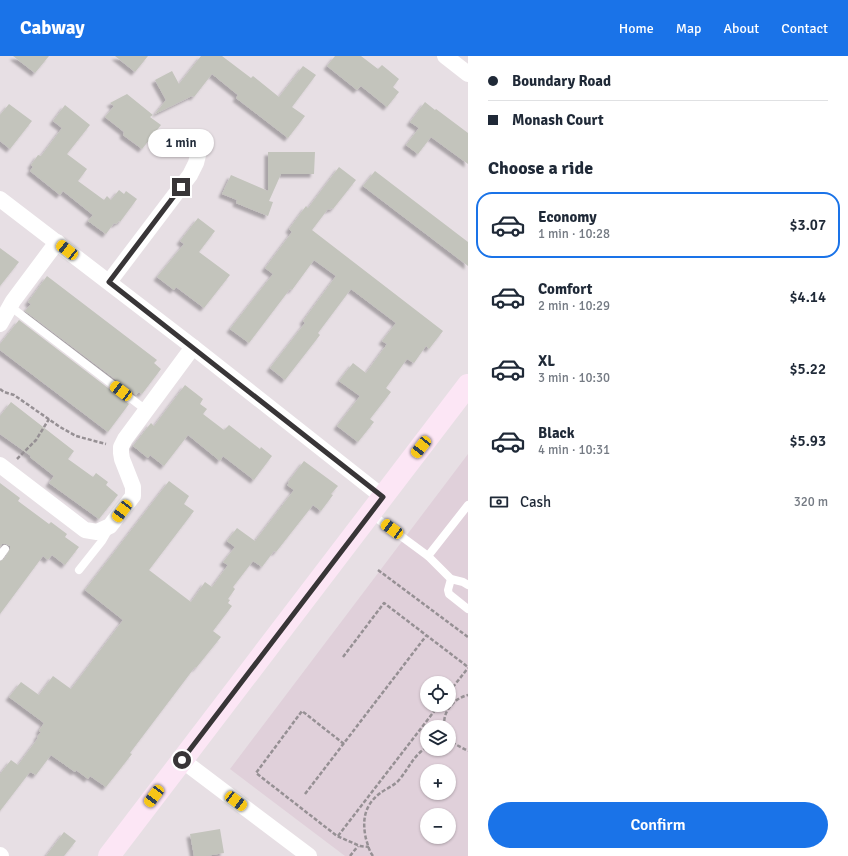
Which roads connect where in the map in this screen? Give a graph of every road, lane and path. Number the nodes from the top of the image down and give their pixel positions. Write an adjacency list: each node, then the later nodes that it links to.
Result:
1 (445, 56): 2 (street)
2 (468, 74)
3 (201, 143): 6 (street)
4 (0, 199): 5 (street)
5 (57, 242): 6 (street); 7 (street)
6 (109, 282): 9 (street)
7 (11, 307): 8 (street); 12 (lane)
8 (0, 324)
9 (193, 347): 12 (street); 16 (street)
10 (468, 385): 16 (main road)
11 (0, 389): 13 (path)
12 (146, 410): 14 (street)
13 (49, 419): 14 (path); 15 (path)
14 (121, 447): 18 (street)
15 (6, 461): 18 (street)
16 (377, 505): 19 (lane); 37 (main road)
17 (468, 505): 19 (lane)
18 (110, 526): 20 (lane)
19 (428, 556): 22 (lane)
20 (79, 570)
21 (378, 570): 26 (path)
22 (451, 579): 23 (lane); 24 (lane)
23 (468, 585)
24 (468, 609)
25 (426, 636): 27 (path); 28 (path); 33 (path)
26 (468, 637)
27 (343, 657)
28 (468, 668): 29 (path)
29 (456, 683)
30 (468, 695): 32 (path)
31 (434, 712): 39 (path)
32 (443, 720)
33 (344, 744): 38 (path); 39 (path)
34 (456, 745): 35 (path)
35 (468, 751)
36 (420, 753): 41 (path)
37 (182, 760): 42 (main road); 43 (street)
38 (305, 794)
39 (338, 836): 40 (path)
40 (358, 846): 41 (path); 44 (path)
41 (369, 847): 45 (path)
42 (109, 856)
43 (309, 856)
44 (350, 856)
45 (373, 856)

